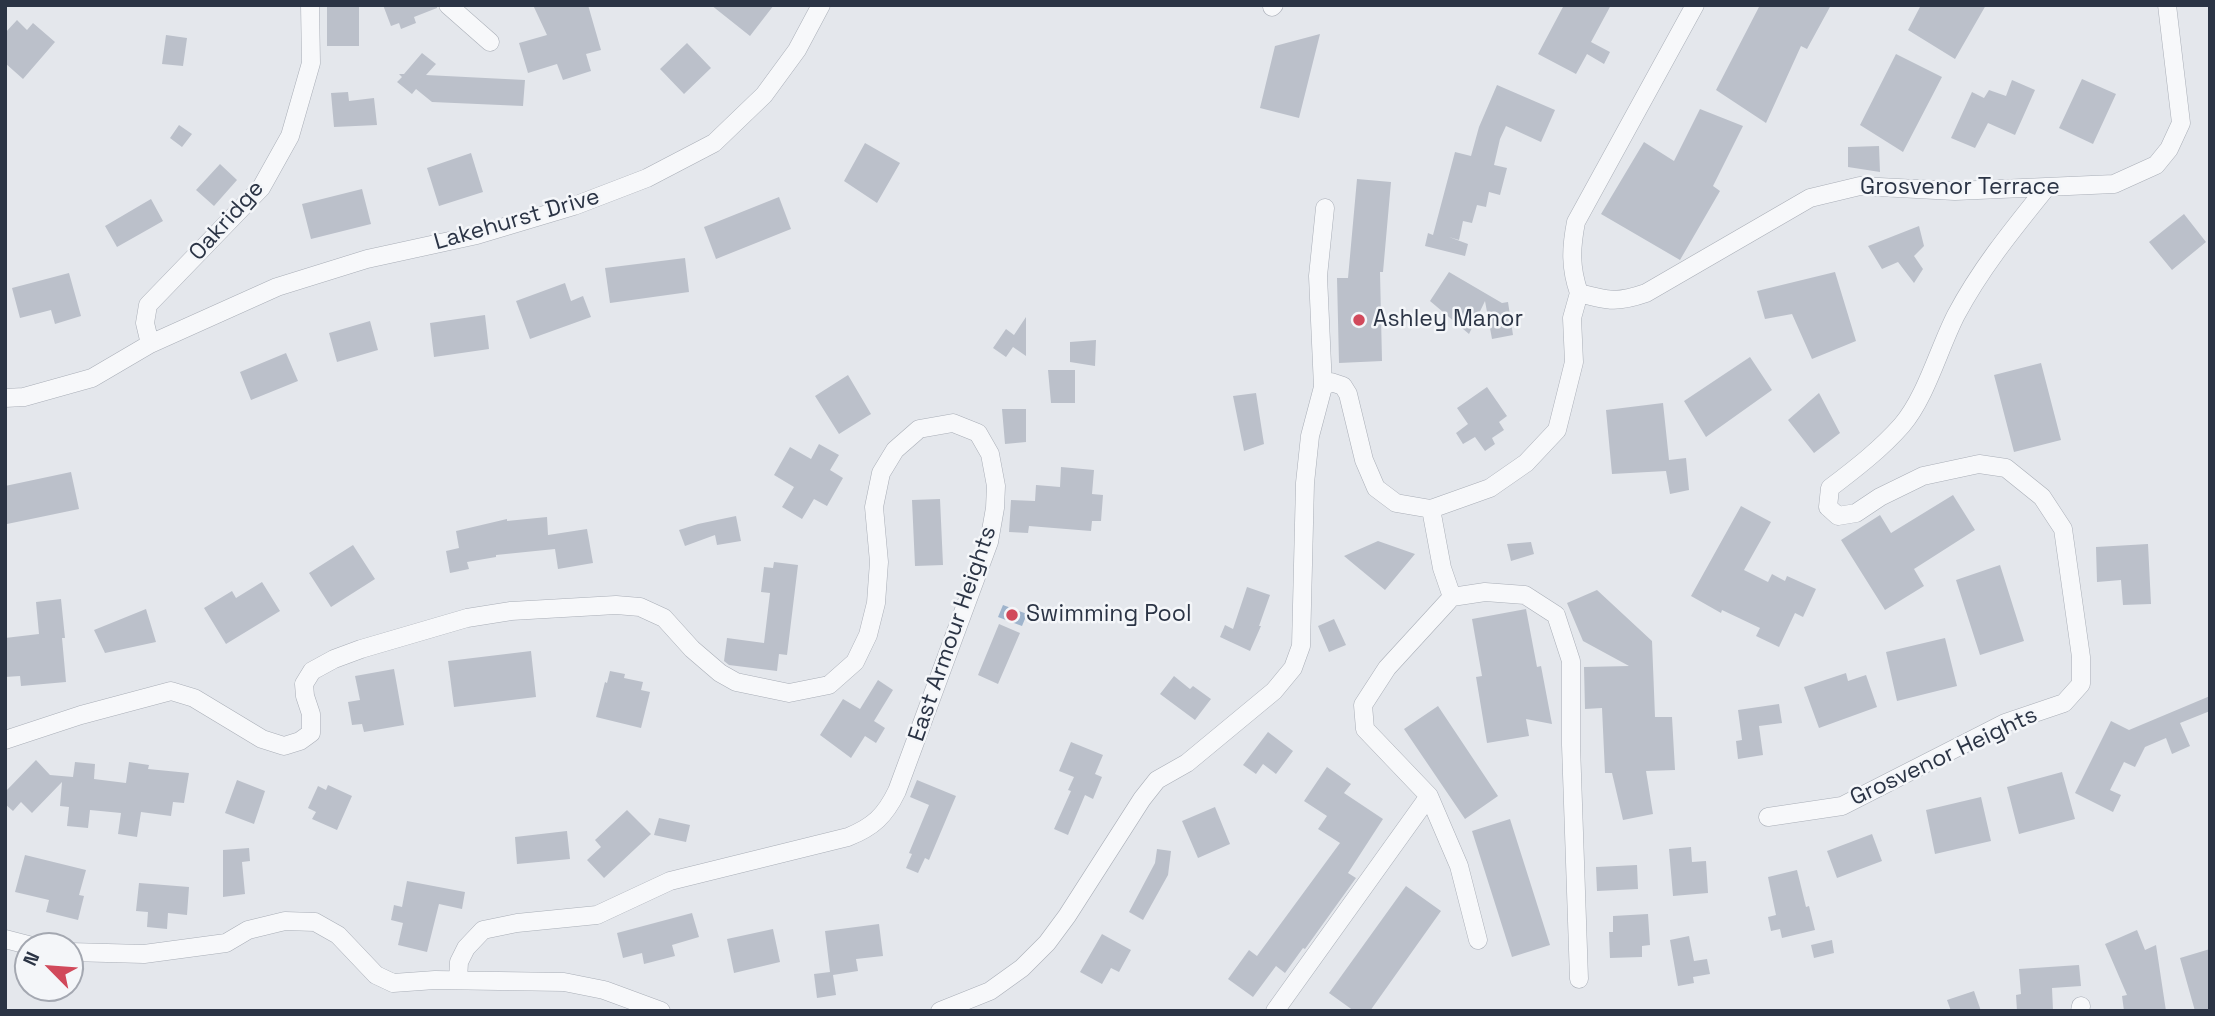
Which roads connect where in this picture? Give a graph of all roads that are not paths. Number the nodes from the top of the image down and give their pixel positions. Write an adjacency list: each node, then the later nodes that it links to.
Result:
1 (310, 5): 10 (street, Oakridge)
2 (448, 5): 6 (street)
3 (821, 5): 10 (street, Lakehurst Drive)
4 (1695, 5): 9 (street)
5 (2167, 5): 7 (street, Grosvenor Terrace)
6 (490, 42)
7 (2046, 188): 9 (street, Grosvenor Terrace); 17 (street, Grosvenor Heights)
8 (1325, 208): 11 (street)
9 (1579, 293): 13 (street)
10 (150, 344): 12 (street, Lakehurst Drive)
11 (1323, 387): 13 (street); 23 (street)
12 (5, 398)
13 (1431, 509): 14 (street)
14 (1452, 597): 16 (street); 20 (street)
15 (5, 740): 21 (street, East Armour Heights)
16 (1429, 796): 18 (street); 24 (street)
17 (1768, 817)
18 (1478, 940)
19 (84, 952): 21 (street)
20 (1579, 979)
21 (458, 980): 22 (street)
22 (662, 1011)
23 (940, 1011)
24 (1275, 1011)

